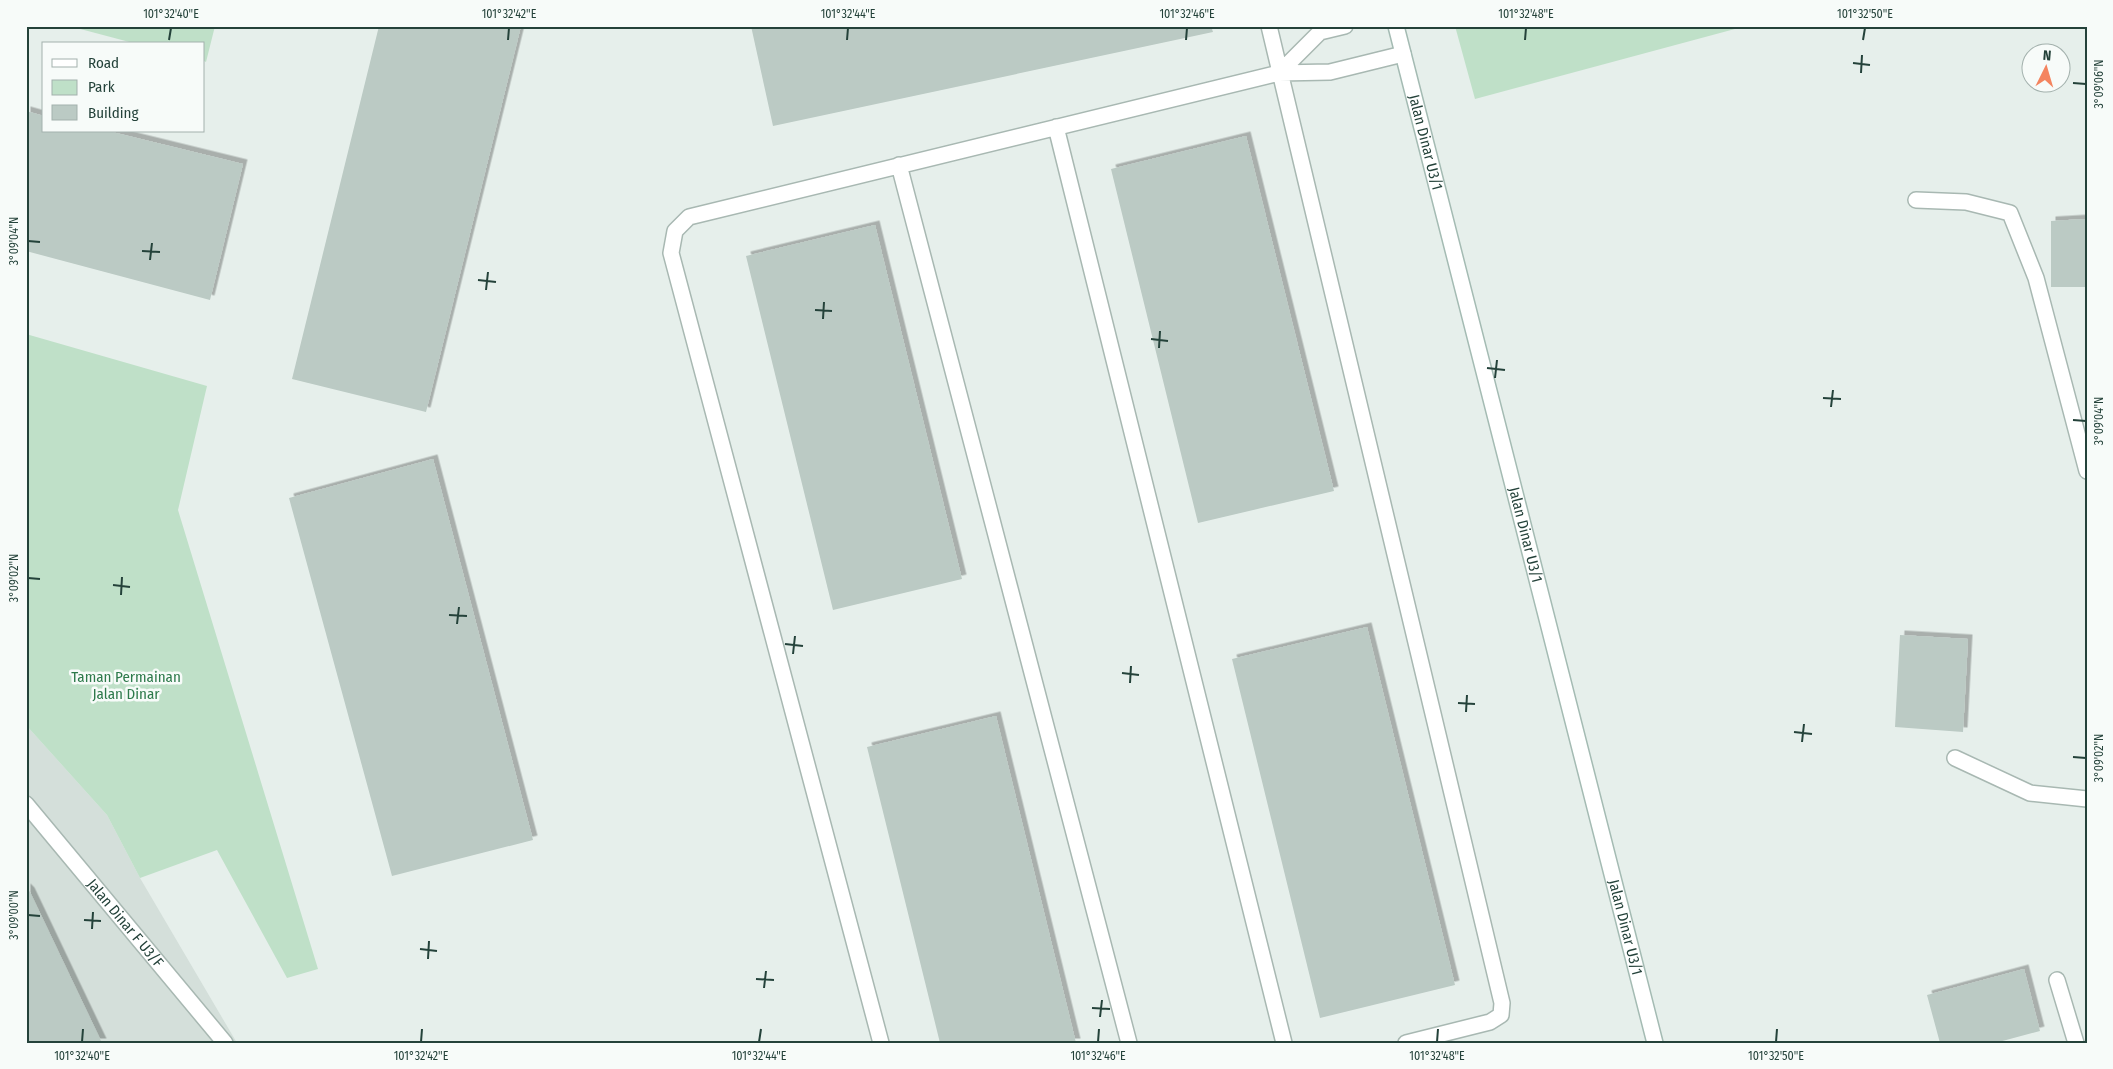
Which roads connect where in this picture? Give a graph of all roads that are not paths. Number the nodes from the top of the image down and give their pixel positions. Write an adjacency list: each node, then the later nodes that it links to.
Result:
1 (1269, 26): 5 (street)
2 (1345, 26): 5 (street)
3 (1396, 26): 4 (street, Jalan Dinar U3/1)
4 (1404, 54): 5 (street); 19 (street, Jalan Dinar U3/1)
5 (1279, 73): 6 (street); 18 (street)
6 (1056, 128): 7 (street); 17 (street)
7 (899, 165): 15 (street); 16 (street)
8 (1916, 200): 9 (street)
9 (2087, 471)
10 (1955, 758): 11 (street)
11 (2087, 799)
12 (26, 804): 14 (street, Jalan Dinar F U3/F)
13 (2057, 980): 20 (street)
14 (225, 1043)
15 (881, 1043)
16 (1129, 1043)
17 (1284, 1043)
18 (1406, 1043)
19 (1655, 1043)
20 (2076, 1043)

